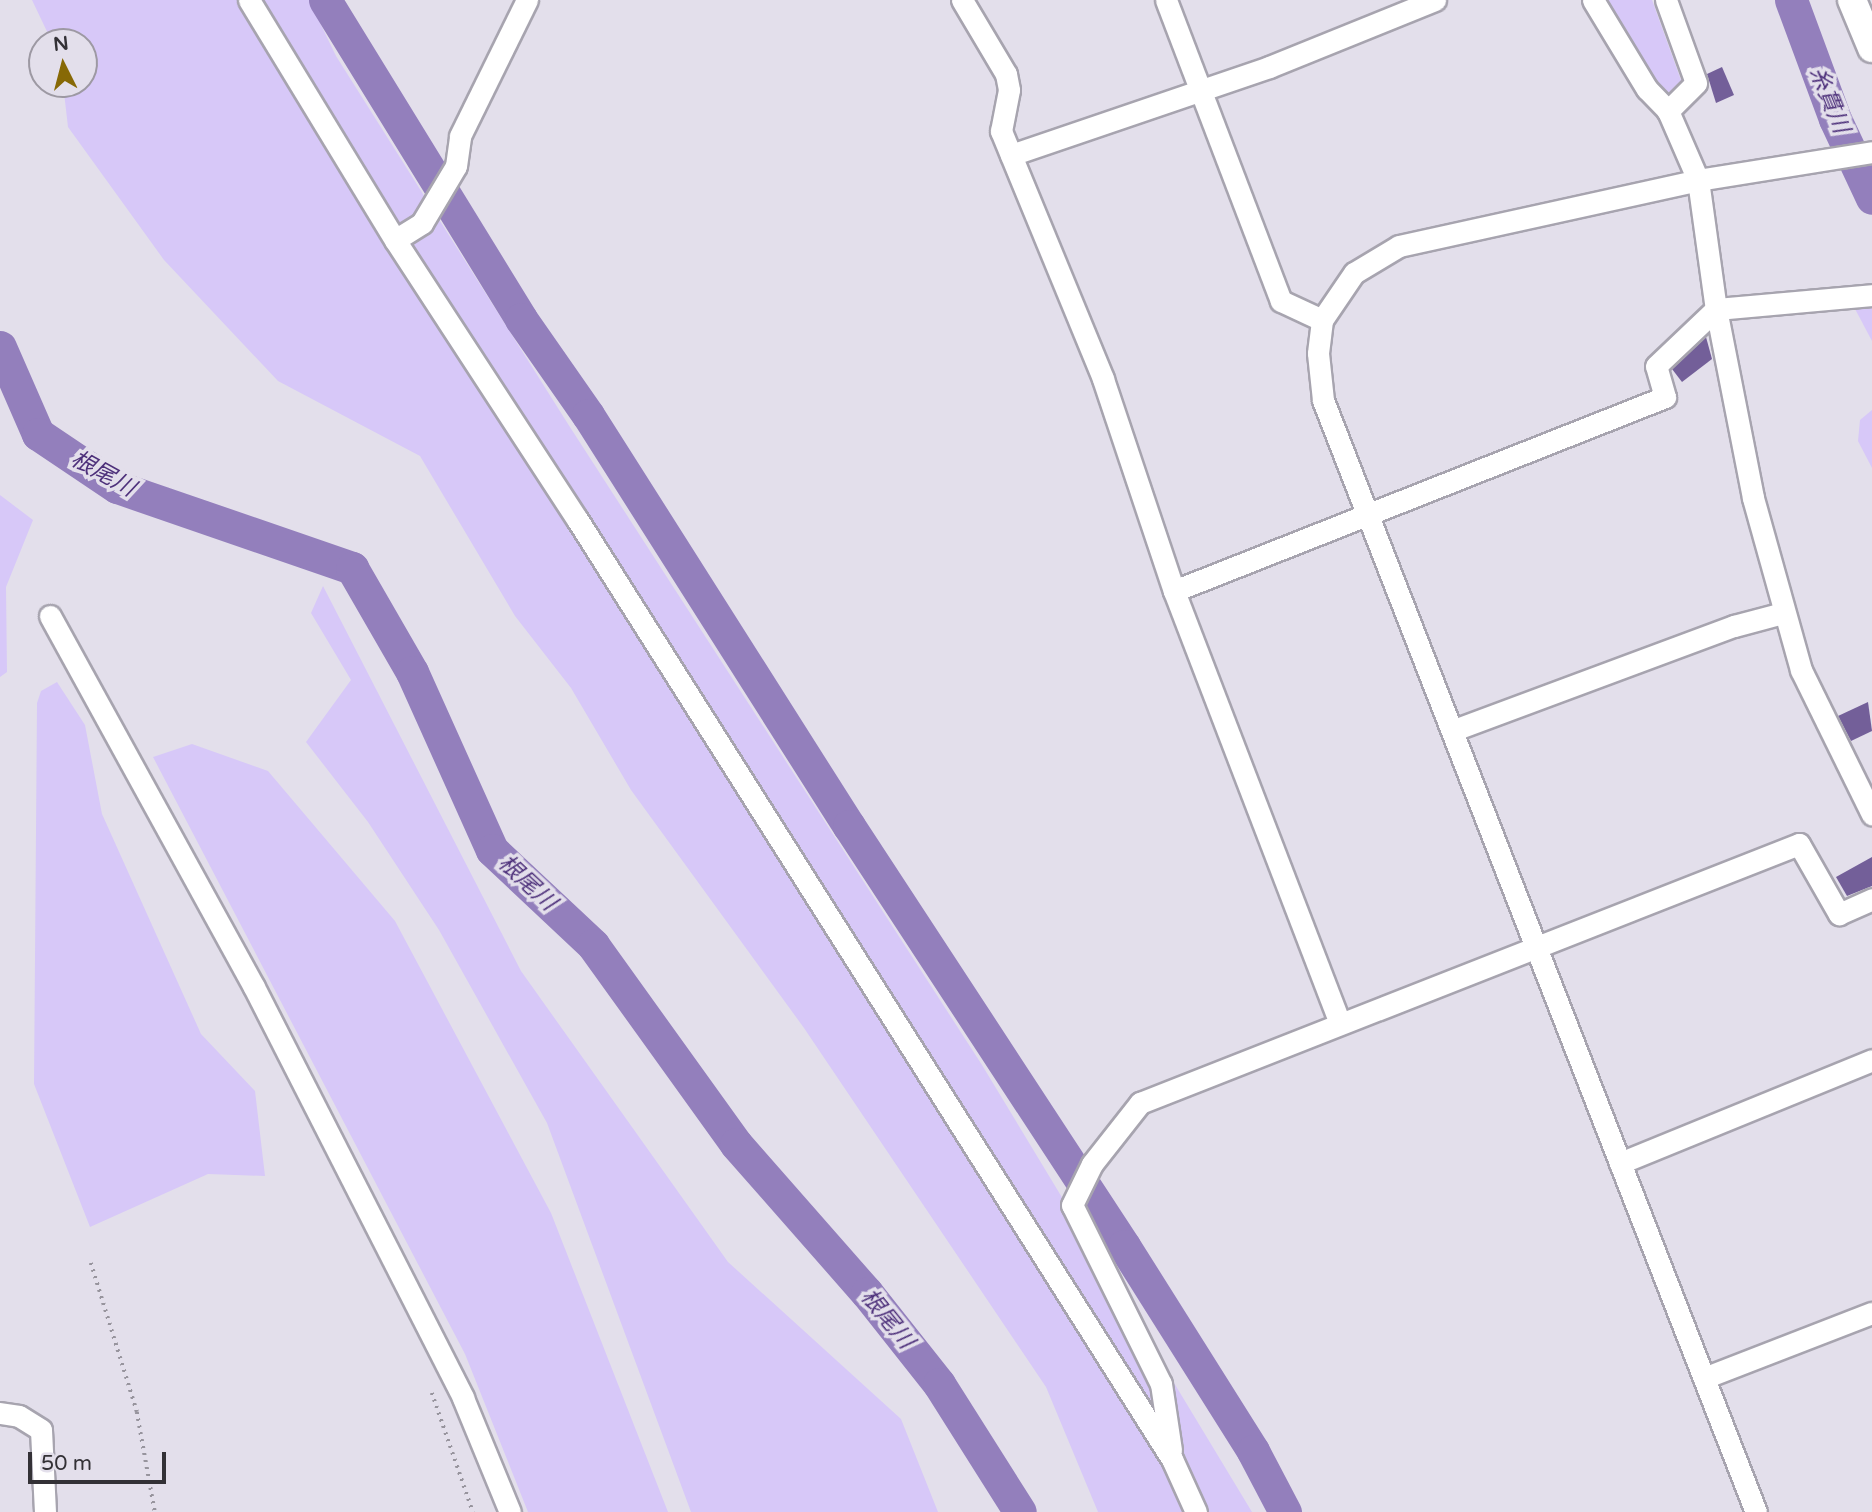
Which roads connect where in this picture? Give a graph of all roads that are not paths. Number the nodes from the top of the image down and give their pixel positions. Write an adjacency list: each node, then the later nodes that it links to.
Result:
1 (249, 0): 15 (street)
2 (527, 0): 15 (street)
3 (962, 0): 13 (street)
4 (1166, 0): 10 (street)
5 (1435, 0): 10 (street)
6 (1593, 0): 11 (street)
7 (1666, 0): 11 (street)
8 (1852, 0): 9 (main road)
9 (1872, 48)
10 (1200, 87): 13 (street); 18 (street)
11 (1668, 111): 14 (street)
12 (1870, 152): 14 (street)
13 (1011, 155): 20 (street)
14 (1698, 180): 17 (street); 18 (street)
15 (395, 240): 33 (street)
16 (1872, 295): 17 (street)
17 (1716, 309): 19 (street); 21 (street)
18 (1322, 320): 19 (street)
19 (1367, 514): 20 (street); 23 (street)
20 (1174, 591): 27 (street)
21 (1783, 613): 23 (street); 24 (street)
22 (50, 616): 35 (street)
23 (1454, 730): 26 (street)
24 (1872, 814)
25 (1872, 899): 26 (street)
26 (1533, 946): 27 (street); 29 (street)
27 (1340, 1023): 33 (street)
28 (1872, 1060): 29 (street)
29 (1620, 1163): 31 (street)
30 (1872, 1313): 31 (street)
31 (1704, 1378): 37 (street)
32 (0, 1413): 34 (street)
33 (1172, 1459): 36 (street)
34 (45, 1512)
35 (510, 1512)
36 (1196, 1512)
37 (1756, 1512)

